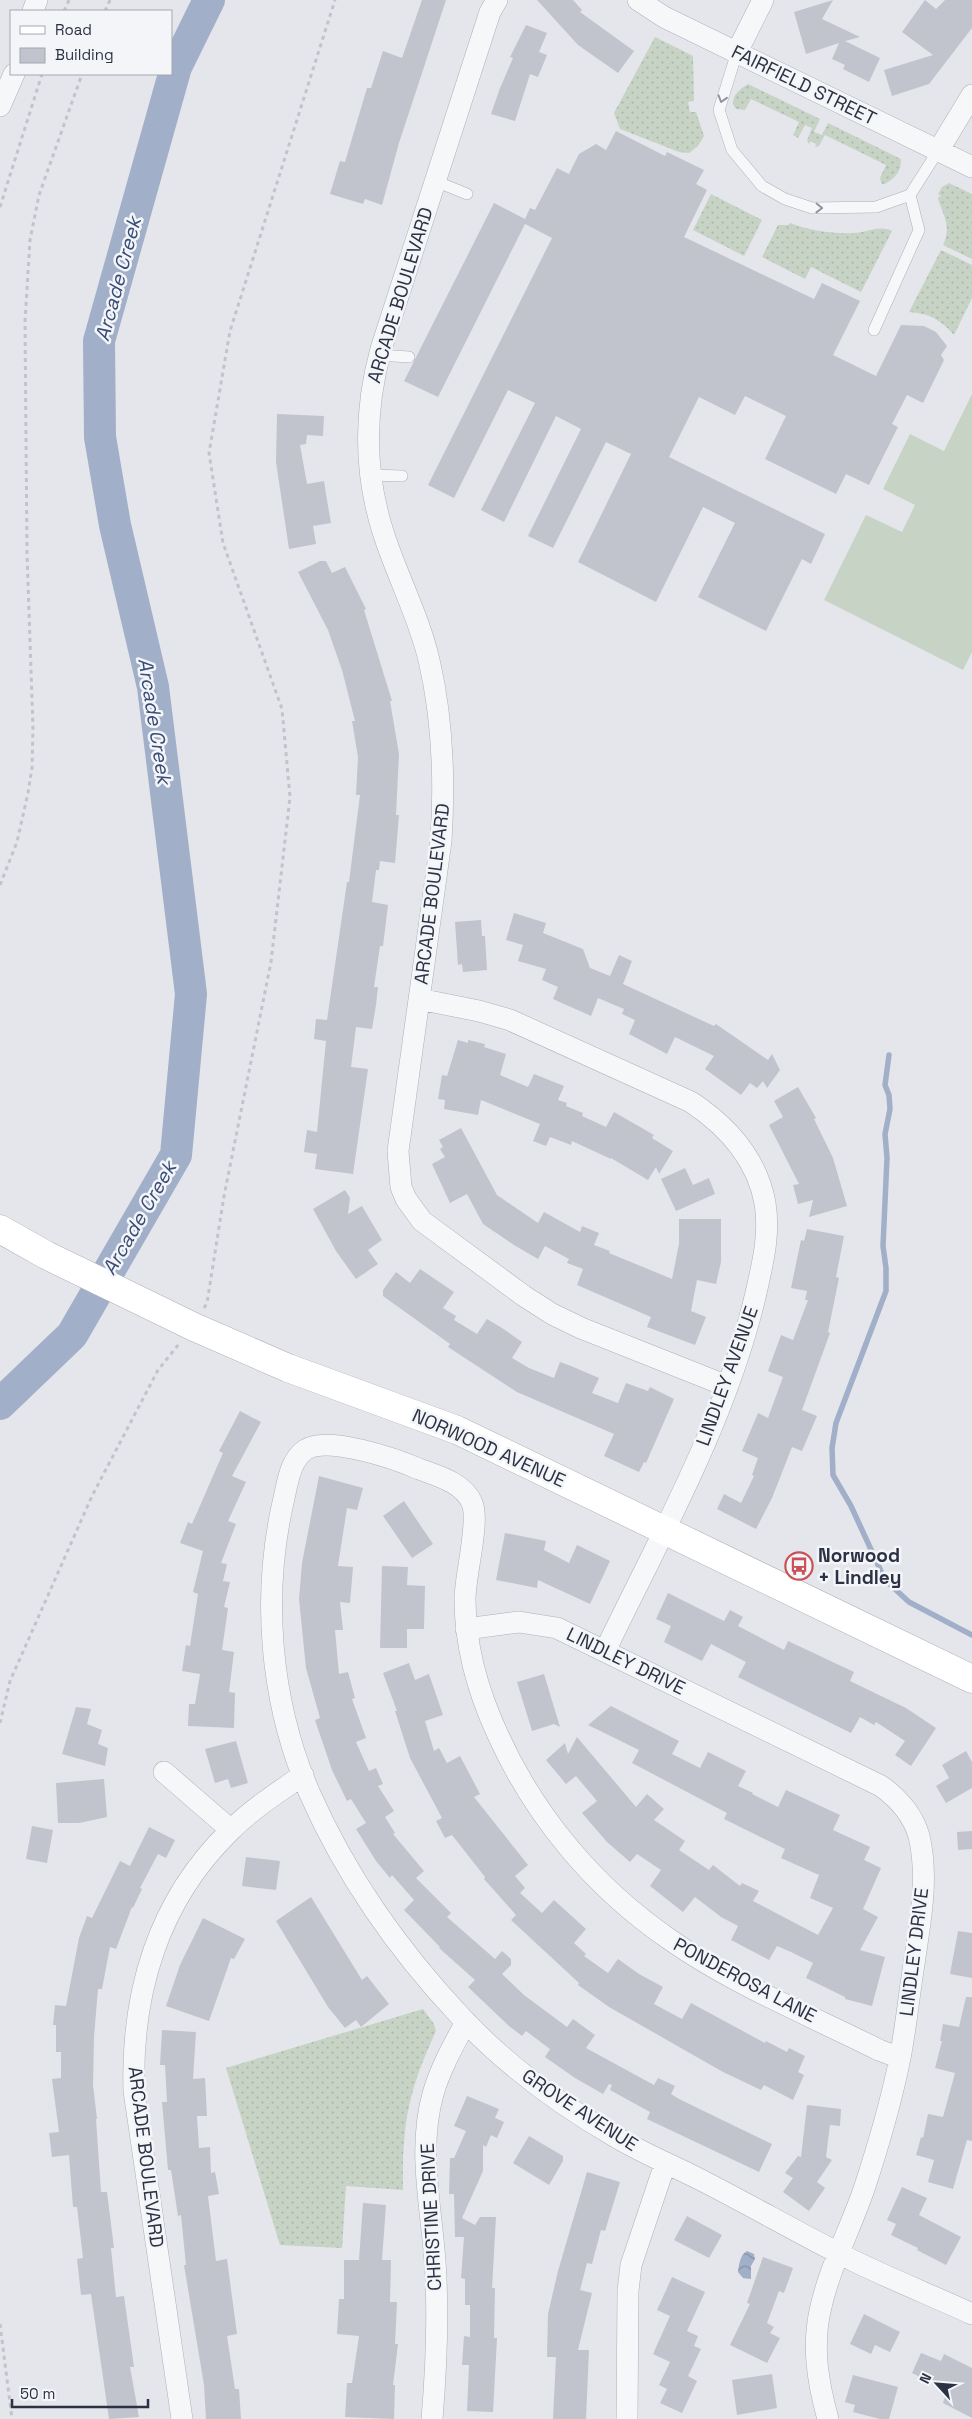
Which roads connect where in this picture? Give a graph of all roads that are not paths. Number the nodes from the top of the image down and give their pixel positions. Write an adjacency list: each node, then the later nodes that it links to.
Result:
1 (497, 0): 10 (street, ARCADE BOULEVARD)
2 (638, 0): 4 (street, FAIRFIELD STREET)
3 (763, 0): 4 (street)
4 (736, 52): 8 (street, FAIRFIELD STREET); 12 (lane, one-way to 12)
5 (11, 75): 7 (street)
6 (972, 95): 8 (street)
7 (0, 106)
8 (938, 151): 9 (street, FAIRFIELD STREET); 12 (lane)
9 (972, 167)
10 (435, 181): 11 (lane); 14 (street, ARCADE BOULEVARD)
11 (468, 194)
12 (910, 195): 13 (lane)
13 (874, 330)
14 (379, 355): 15 (lane); 16 (street, ARCADE BOULEVARD)
15 (410, 357)
16 (370, 475): 17 (lane); 18 (street, ARCADE BOULEVARD)
17 (402, 476)
18 (419, 999): 20 (street, ARCADE BOULEVARD); 20 (street, LINDLEY AVENUE)
19 (0, 1229): 21 (main road, NORWOOD AVENUE)
20 (727, 1386): 21 (street, LINDLEY AVENUE)
21 (664, 1529): 23 (street, LINDLEY AVENUE); 24 (main road, NORWOOD AVENUE)
22 (466, 1629): 23 (street, LINDLEY DRIVE); 26 (street, PONDEROSA LANE); 29 (street, PONDEROSA LANE)
23 (605, 1651): 29 (street, LINDLEY DRIVE)
24 (972, 1679)
25 (164, 1772): 27 (street)
26 (302, 1775): 27 (street, ARCADE BOULEVARD); 28 (street, GROVE AVENUE)
27 (231, 1830): 33 (street, ARCADE BOULEVARD)
28 (466, 2022): 30 (street, GROVE AVENUE); 34 (street, CHRISTINE DRIVE)
29 (900, 2058): 31 (street, LINDLEY DRIVE)
30 (665, 2164): 31 (street, GROVE AVENUE); 35 (street)
31 (839, 2253): 32 (street, GROVE AVENUE); 36 (street, LINDLEY DRIVE)
32 (972, 2314)
33 (182, 2419)
34 (432, 2419)
35 (627, 2419)
36 (828, 2419)

